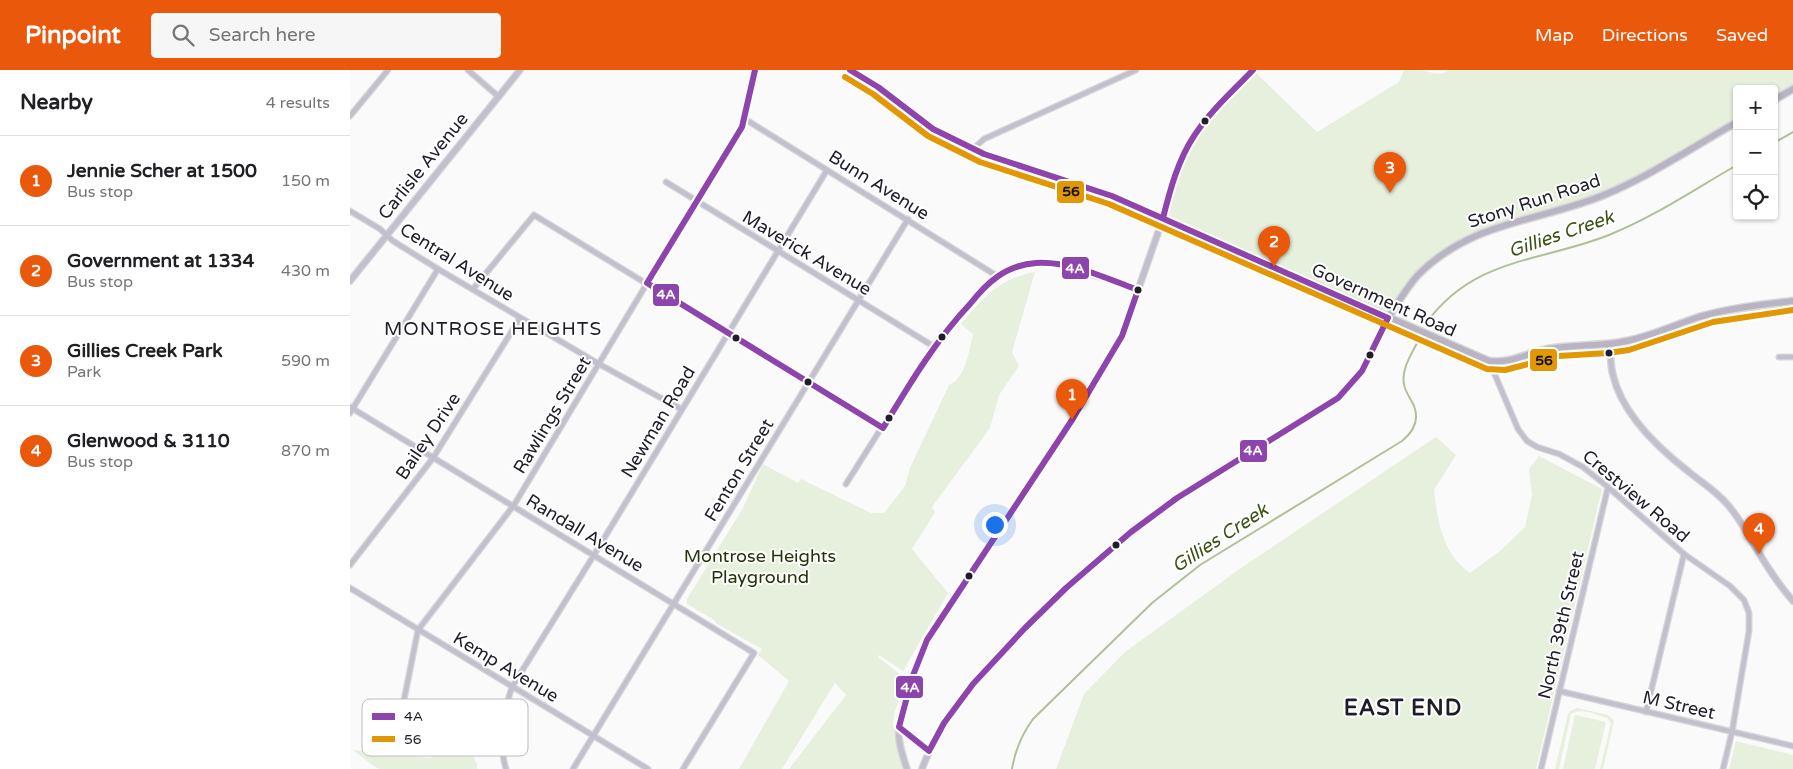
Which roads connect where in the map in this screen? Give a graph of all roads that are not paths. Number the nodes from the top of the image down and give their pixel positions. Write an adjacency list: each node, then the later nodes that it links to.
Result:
1 (388, 70): 11 (street)
2 (468, 70): 9 (street)
3 (520, 70): 9 (street, Carlisle Avenue)
4 (755, 70): 12 (street, Rawlings Street)
5 (850, 70): 14 (main road, Government Road)
6 (1136, 70): 14 (street)
7 (1253, 70): 19 (street)
8 (1793, 89): 10 (main road)
9 (499, 97): 21 (street, Carlisle Avenue)
10 (1778, 98)
11 (350, 116)
12 (745, 119): 15 (street, Bunn Avenue); 17 (street, Rawlings Street)
13 (1733, 124): 32 (main road, Stony Run Road)
14 (973, 149): 19 (main road, Government Road)
15 (827, 170): 20 (street, Bunn Avenue); 22 (street, Newman Road)
16 (666, 182): 17 (street, Maverick Avenue)
17 (696, 201): 22 (street, Maverick Avenue); 26 (street, Rawlings Street)
18 (350, 211): 21 (street, Central Avenue)
19 (1163, 218): 28 (street); 32 (main road, Government Road)
20 (908, 219): 24 (street, Bunn Avenue); 29 (street, Fenton Street)
21 (387, 235): 23 (street, Central Avenue); 25 (street, Carlisle Avenue)
22 (776, 251): 29 (street, Maverick Avenue); 33 (street, Newman Road)
23 (438, 269): 27 (street, Central Avenue); 41 (street)
24 (997, 276): 28 (street); 35 (street)
25 (350, 281)
26 (647, 283): 27 (street); 33 (street); 39 (street, Rawlings Street)
27 (473, 289): 31 (street, Central Avenue)
28 (1138, 290): 60 (street)
29 (858, 300): 35 (street, Maverick Avenue); 40 (street, Fenton Street)
30 (1793, 301): 34 (main road, Government Road)
31 (520, 318): 39 (street, Central Avenue); 44 (street, Bailey Drive)
32 (1388, 318): 38 (main road, Government Road); 64 (street, Stony Run Road)
33 (728, 333): 40 (street); 42 (street, Newman Road)
34 (1610, 344): 38 (main road, Government Road); 52 (street)
35 (934, 346): 43 (street)
36 (1793, 357): 37 (street)
37 (1779, 358)
38 (1488, 361): 46 (street, Crestview Road)
39 (598, 364): 42 (street, Central Avenue); 47 (street, Rawlings Street)
40 (808, 382): 43 (street); 53 (street, Fenton Street)
41 (351, 409): 44 (street, Randall Avenue)
42 (681, 410): 49 (street, Newman Road)
43 (883, 428): 45 (street)
44 (433, 458): 47 (street, Randall Avenue); 50 (street, Bailey Drive)
45 (846, 484)
46 (1608, 487): 48 (street, Crestview Road); 56 (street, North 39th Street)
47 (514, 506): 49 (street, Randall Avenue); 54 (street, Rawlings Street)
48 (1684, 554): 59 (street); 61 (street, Crestview Road)
49 (594, 555): 53 (street, Randall Avenue); 55 (street, Newman Road)
50 (350, 565)
51 (350, 588): 54 (street, Kemp Avenue)
52 (1793, 601)
53 (674, 603): 62 (street, Fenton Street); 69 (street, Randall Avenue)
54 (418, 630): 55 (street, Kemp Avenue); 57 (street)
55 (512, 687): 58 (street, Newman Road); 62 (street, Kemp Avenue)
56 (1559, 691): 59 (street, M Street); 72 (street, North 39th Street)
57 (404, 699)
58 (508, 699)
59 (1646, 712): 61 (street, M Street)
60 (899, 728): 64 (street); 70 (street)
61 (1732, 732): 63 (street, M Street); 73 (street, Crestview Road)
62 (593, 736): 67 (street, Fenton Street); 68 (street, Kemp Avenue)
63 (1793, 746)
64 (929, 751): 71 (street, Stony Run Road)
65 (504, 756): 66 (street, Newman Road)
66 (506, 769)
67 (573, 769)
68 (648, 769)
69 (683, 769)
70 (908, 769)
71 (922, 769)
72 (1540, 769)
73 (1723, 769)

